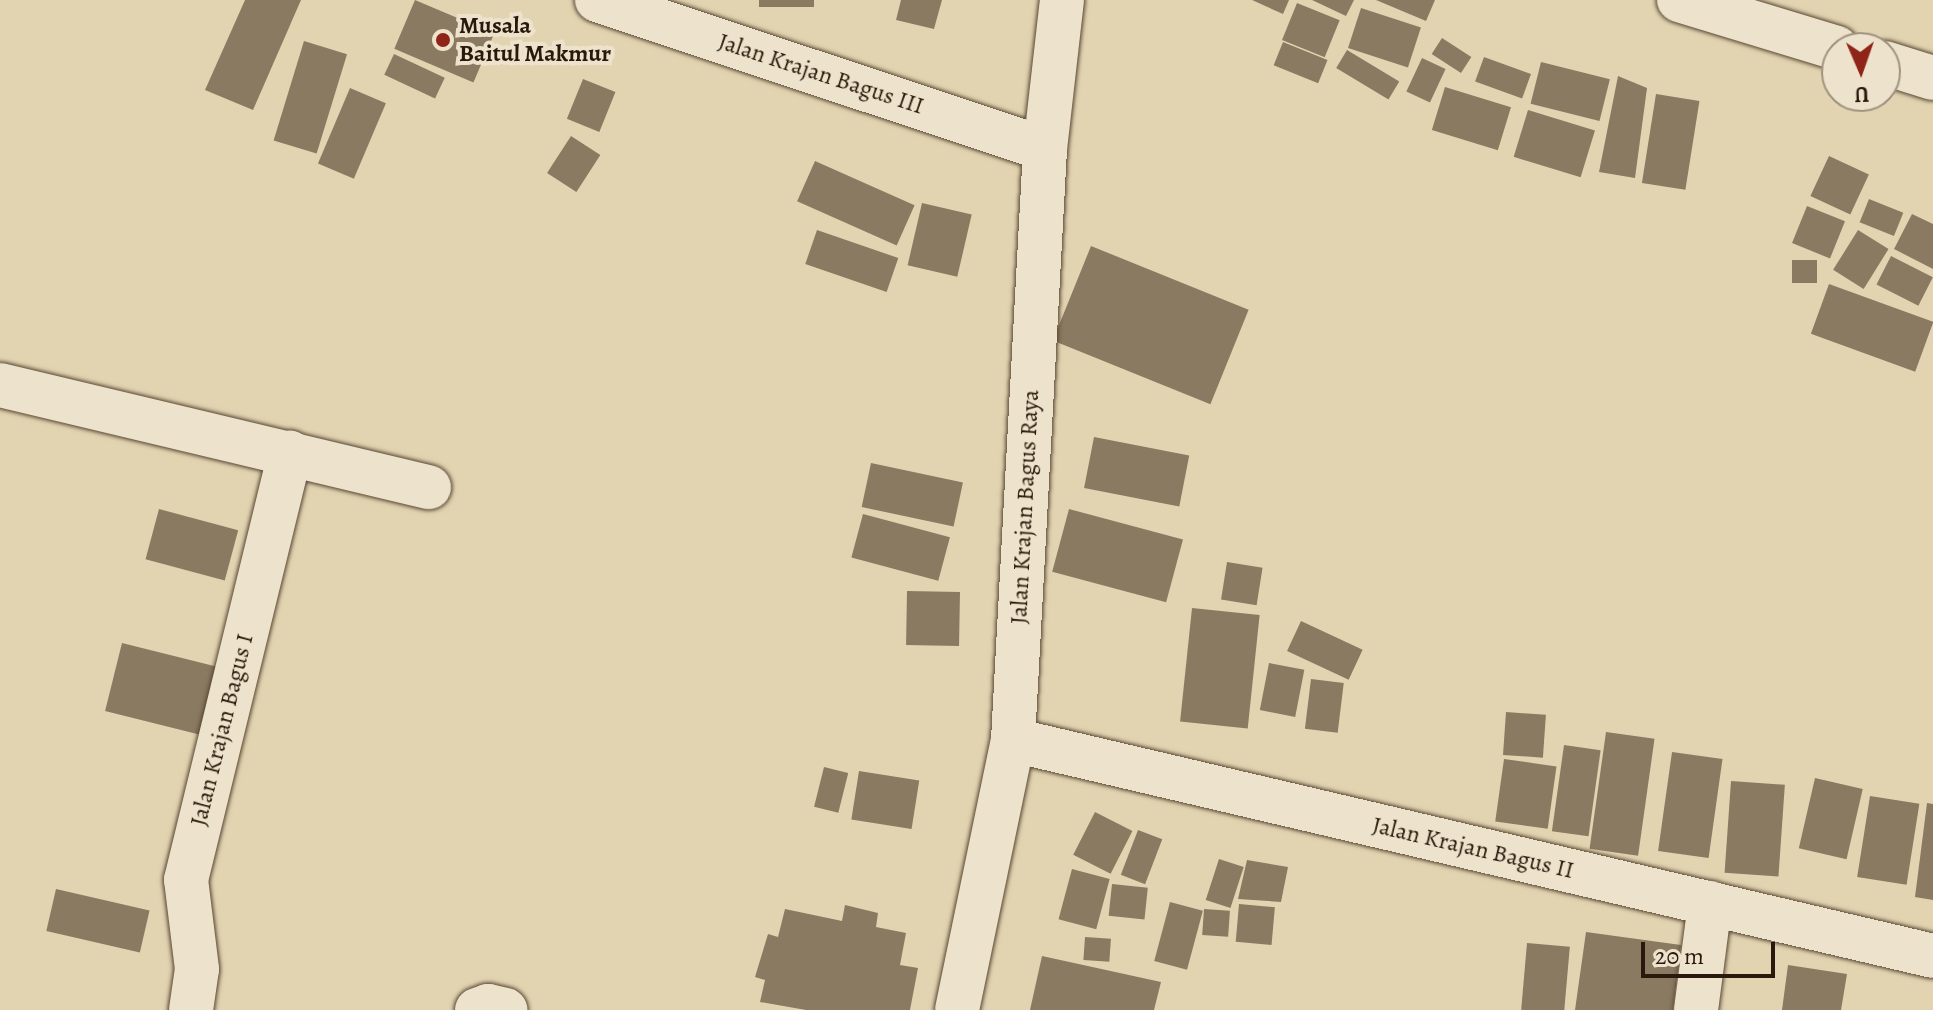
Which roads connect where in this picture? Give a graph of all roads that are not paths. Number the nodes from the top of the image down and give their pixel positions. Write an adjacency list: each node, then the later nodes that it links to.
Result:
1 (597, 0): 7 (street, Jalan Krajan Bagus III)
2 (1062, 0): 7 (street, Jalan Krajan Bagus Raya)
3 (1679, 0): 4 (street)
4 (1821, 43)
5 (1901, 68): 6 (street)
6 (1933, 78)
7 (1045, 149): 11 (street, Jalan Krajan Bagus Raya)
8 (0, 385): 9 (street)
9 (290, 452): 10 (street); 14 (street, Jalan Krajan Bagus I)
10 (429, 487)
11 (1013, 740): 12 (street, Jalan Krajan Bagus II); 17 (street, Jalan Krajan Bagus Raya)
12 (1710, 903): 13 (street, Jalan Krajan Bagus II); 18 (street)
13 (1933, 956)
14 (191, 1010)
15 (477, 1010): 16 (street)
16 (506, 1010)
17 (957, 1010)
18 (1696, 1010)

